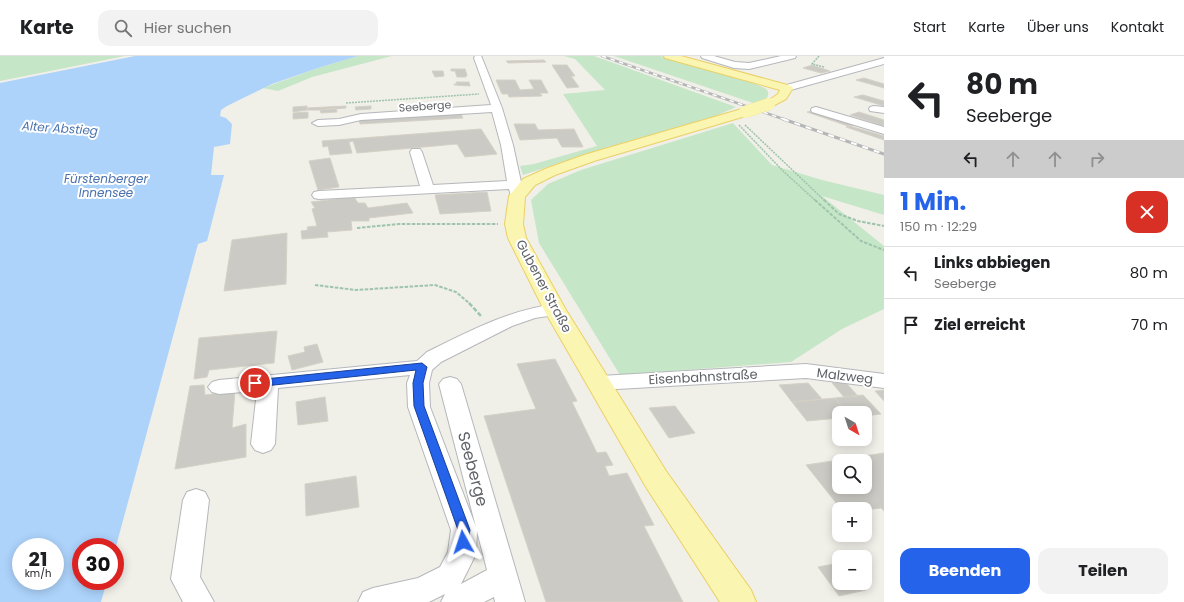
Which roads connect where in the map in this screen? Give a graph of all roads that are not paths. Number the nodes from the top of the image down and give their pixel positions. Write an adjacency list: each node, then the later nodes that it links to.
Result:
1 (669, 56): 9 (main road)
2 (705, 56): 6 (street)
3 (792, 56): 6 (street)
4 (478, 58): 10 (street)
5 (858, 59): 7 (street)
6 (765, 63): 8 (street)
7 (881, 63): 9 (street)
8 (780, 67)
9 (787, 88): 18 (main road, bridge)
10 (496, 105): 11 (street, Seeberge); 13 (street); 14 (street); 18 (street)
11 (350, 107)
12 (816, 110): 15 (street)
13 (318, 123)
14 (356, 128)
15 (884, 131)
16 (416, 152): 17 (street)
17 (428, 190): 18 (street); 19 (street)
18 (516, 190): 20 (main road, Gubener Straße)
19 (319, 195)
20 (555, 310): 21 (street); 25 (main road, Gubener Straße)
21 (422, 367): 24 (street); 32 (street, Seeberge)
22 (806, 371): 23 (street, Malzweg); 25 (street, Eisenbahnstraße)
23 (884, 381)
24 (268, 382): 27 (street); 28 (street)
25 (600, 383): 34 (main road, Gubener Straße)
26 (450, 384): 30 (street, Seeberge)
27 (219, 387)
28 (263, 444)
29 (196, 500): 31 (street)
30 (506, 589): 33 (street, Seeberge)
31 (198, 602)
32 (373, 602)
33 (456, 602)
34 (739, 602)

